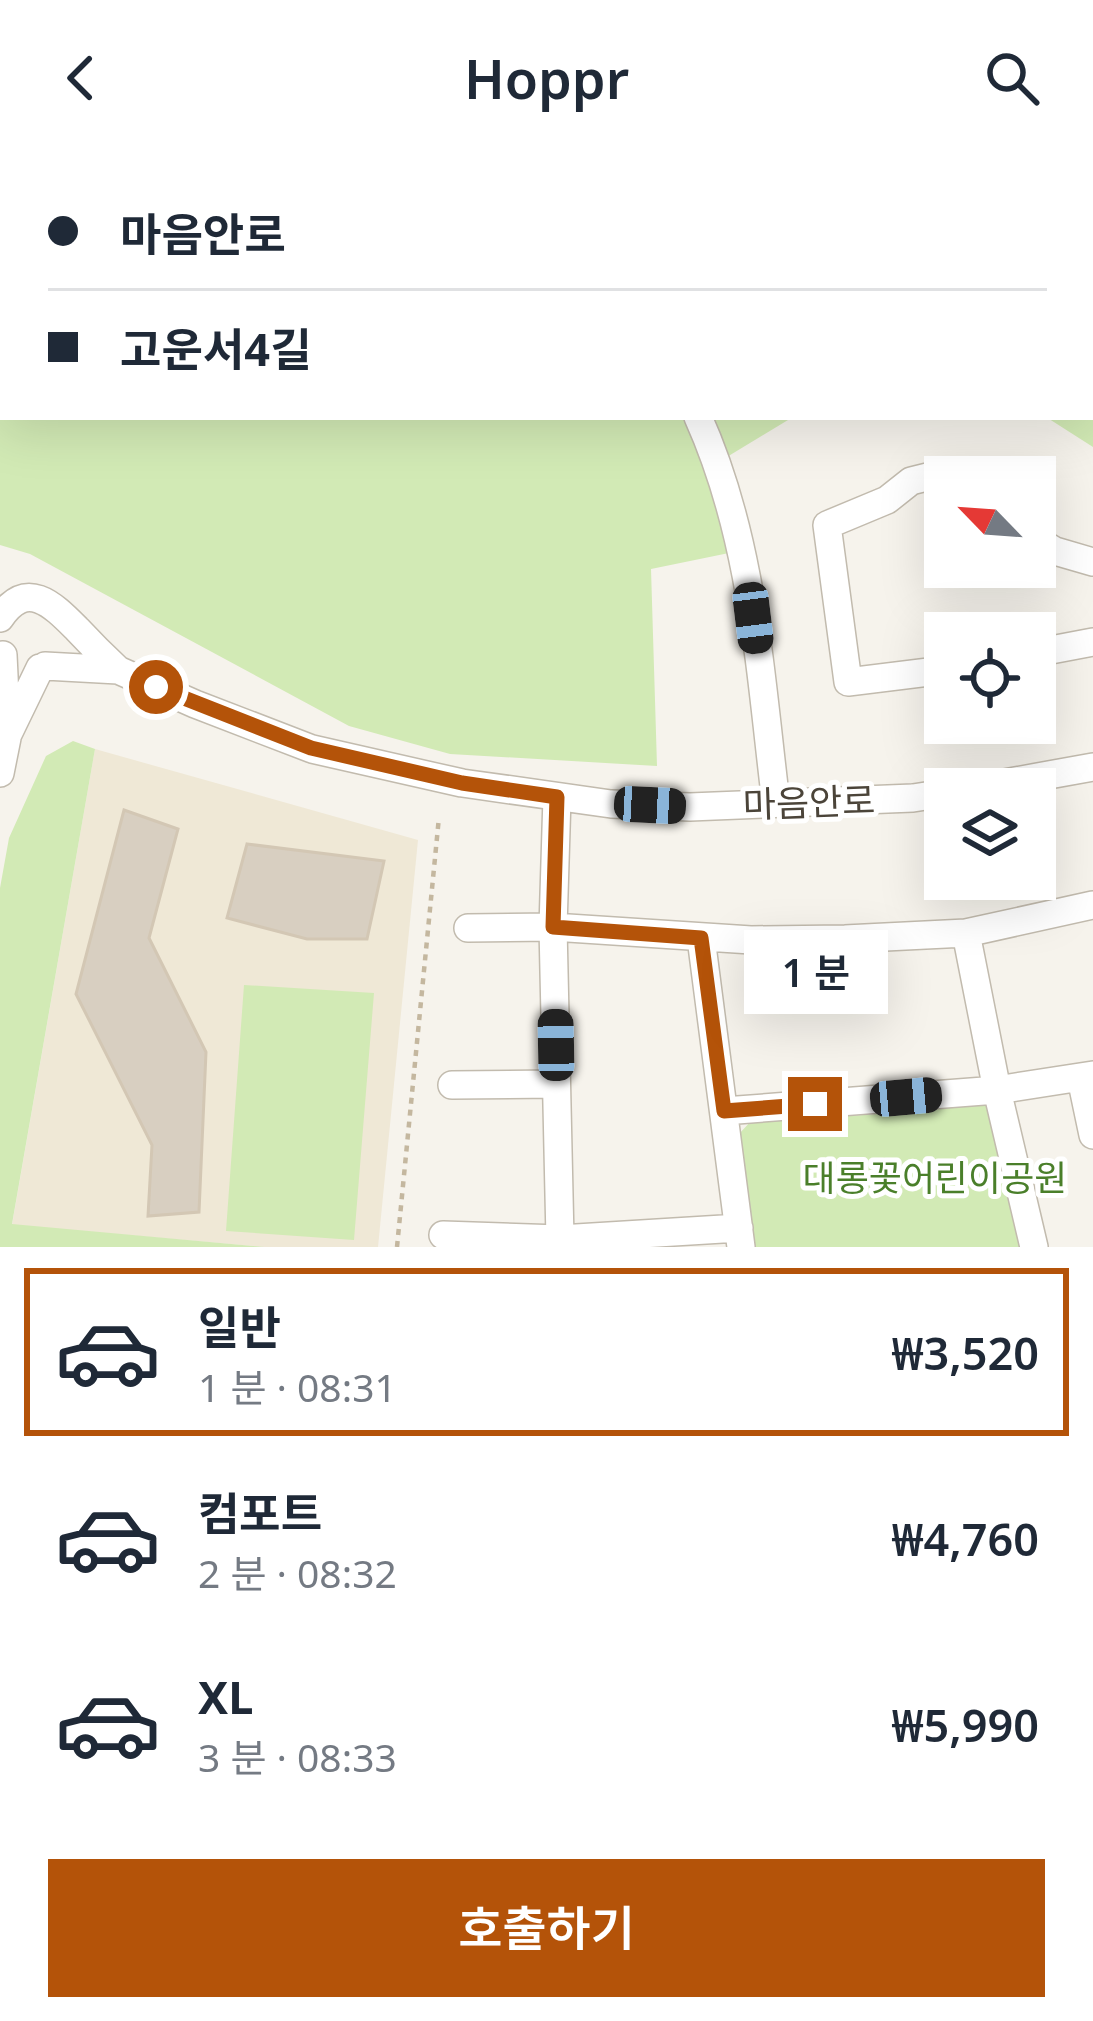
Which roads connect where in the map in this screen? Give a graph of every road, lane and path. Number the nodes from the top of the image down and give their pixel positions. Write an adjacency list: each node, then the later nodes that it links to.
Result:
1 (699, 420): 21 (street)
2 (924, 478): 14 (street)
3 (1056, 551): 4 (street)
4 (1093, 562)
5 (0, 597): 6 (street)
6 (29, 598): 7 (street); 8 (street)
7 (62, 614): 12 (street); 13 (street)
8 (0, 618)
9 (1093, 642): 10 (street)
10 (1056, 649)
11 (2, 653): 12 (street); 15 (street)
12 (42, 667): 13 (street); 15 (street)
13 (118, 670): 20 (street, 마음안로)
14 (924, 673)
15 (7, 738): 17 (street)
16 (1093, 767): 18 (street)
17 (0, 773)
18 (1056, 774)
19 (924, 796): 21 (street, 마음안로)
20 (557, 797): 21 (street, 마음안로); 24 (street)
21 (776, 803)
22 (439, 817): 37 (path)
23 (1093, 904): 26 (street)
24 (553, 927): 25 (street); 27 (street); 29 (street)
25 (468, 928)
26 (966, 933): 27 (street); 31 (street)
27 (701, 938): 32 (street)
28 (1087, 1077): 31 (street); 33 (street)
29 (556, 1084): 30 (street); 36 (street)
30 (452, 1085)
31 (997, 1090): 32 (street); 38 (street)
32 (724, 1111): 35 (street)
33 (1093, 1135)
34 (443, 1235): 36 (street)
35 (740, 1238): 36 (street)
36 (560, 1239)
37 (397, 1247)
38 (1034, 1247)

